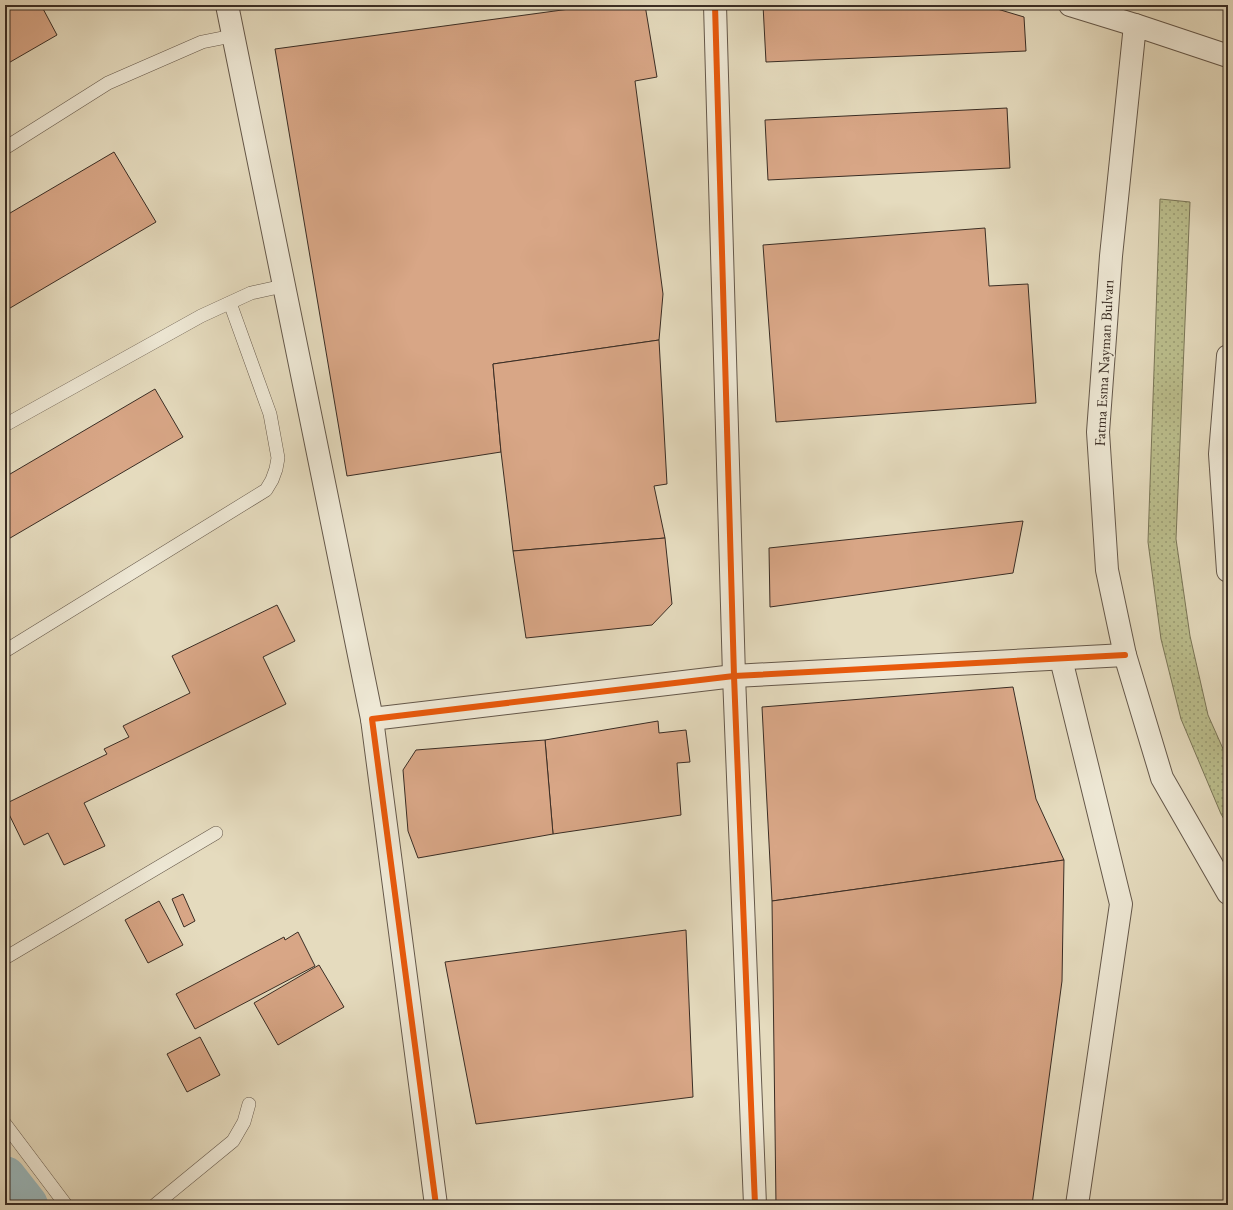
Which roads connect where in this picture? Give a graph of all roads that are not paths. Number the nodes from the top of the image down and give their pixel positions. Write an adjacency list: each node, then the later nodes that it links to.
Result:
1 (227, 5): 5 (street)
2 (715, 5): 16 (street)
3 (1070, 5): 4 (street)
4 (1135, 25): 6 (street); 14 (street, Fatma Esma Nayman Bulvarı)
5 (232, 36): 7 (lane); 8 (street)
6 (1228, 56)
7 (5, 148)
8 (283, 286): 9 (lane); 17 (street)
9 (230, 303): 11 (lane); 13 (lane)
10 (1228, 356): 12 (street)
11 (5, 425)
12 (1228, 571)
13 (5, 651)
14 (1125, 655): 15 (street); 19 (street, Fatma Esma Nayman Bulvarı)
15 (1061, 659): 16 (street); 27 (street)
16 (734, 676): 17 (street); 26 (street)
17 (372, 720): 25 (street)
18 (216, 833): 20 (lane)
19 (1228, 893)
20 (5, 958)
21 (249, 1104): 24 (lane)
22 (5, 1124): 23 (lane)
23 (66, 1205)
24 (155, 1205)
25 (436, 1205)
26 (755, 1205)
27 (1077, 1205)

